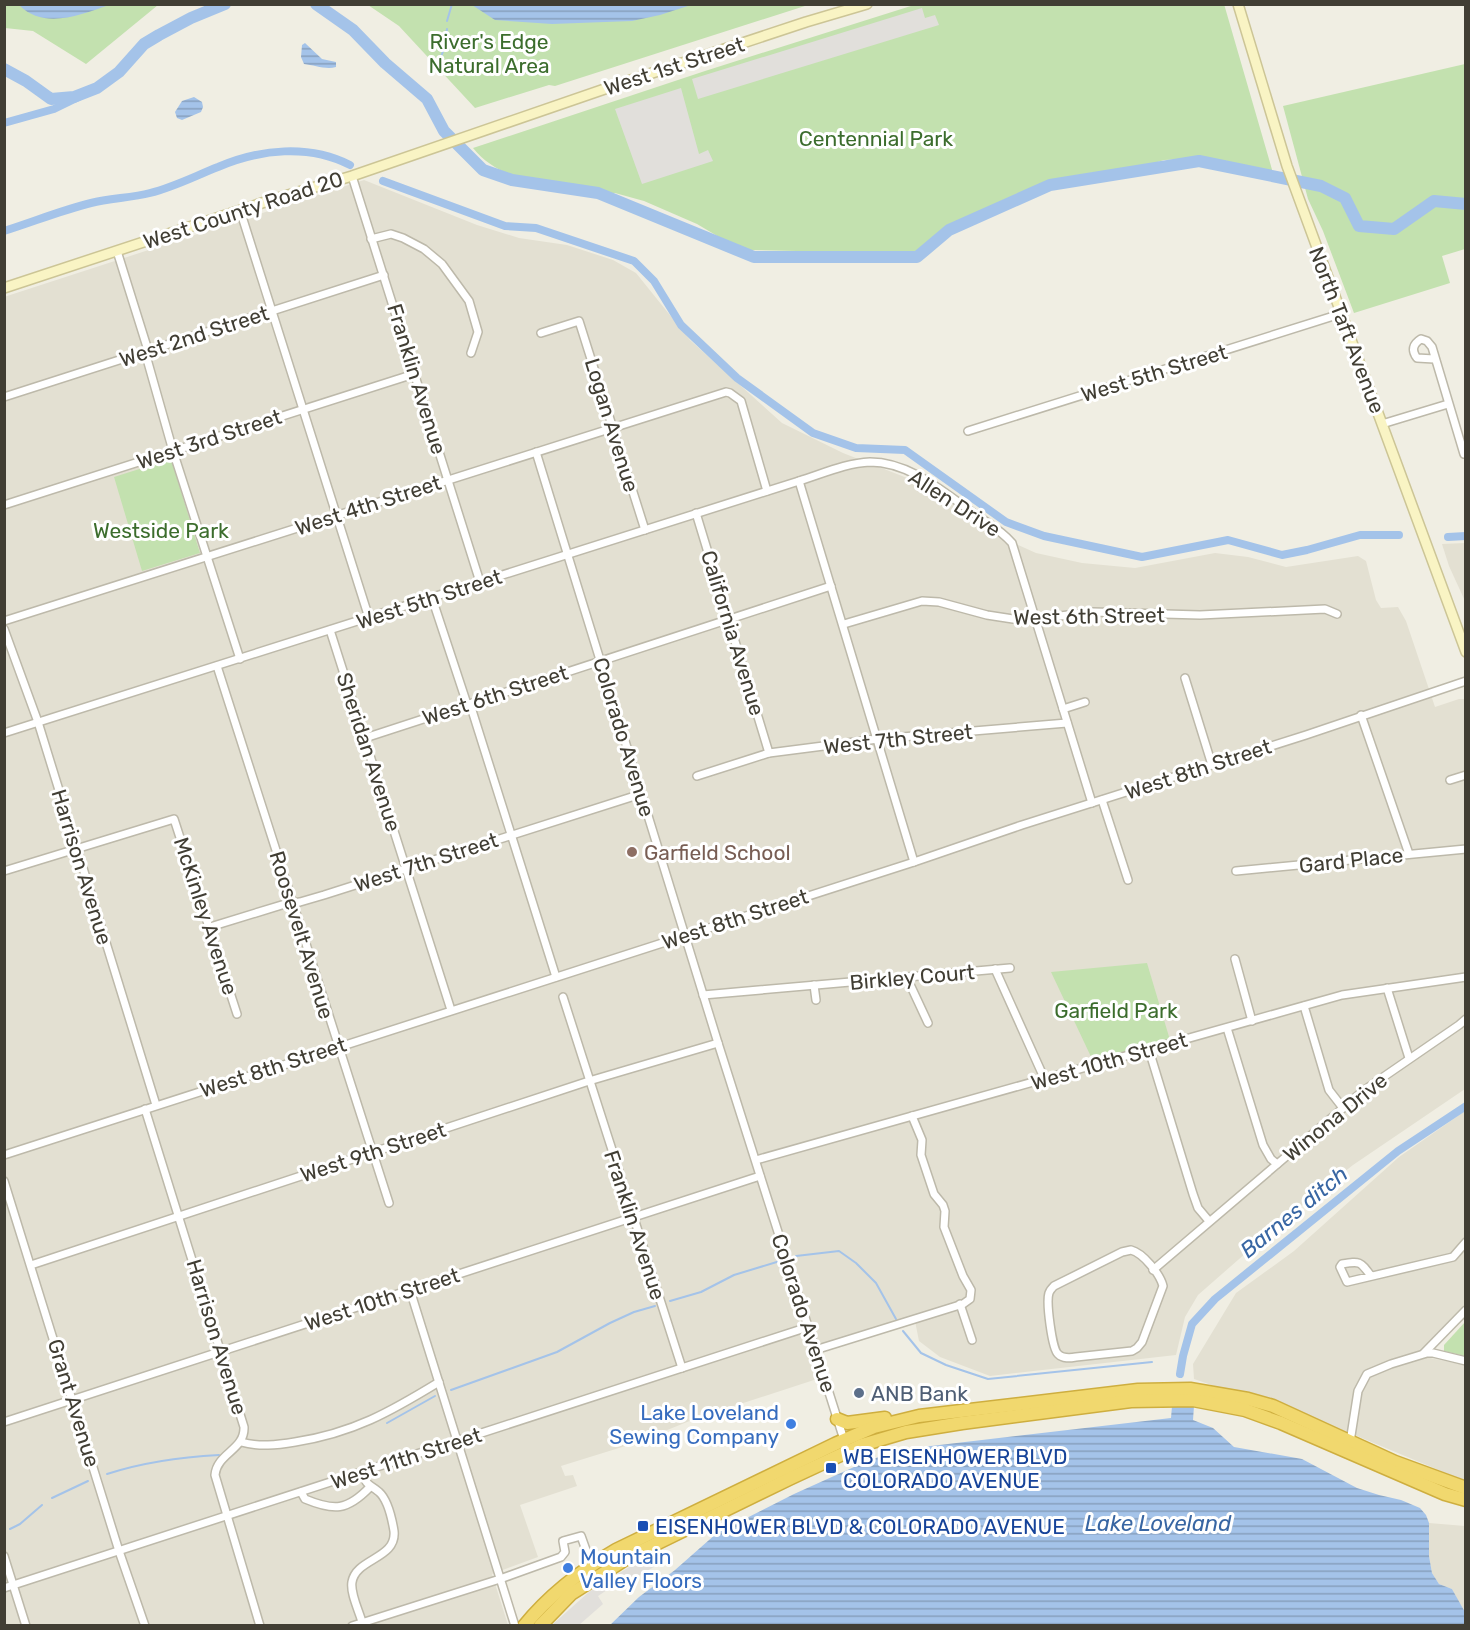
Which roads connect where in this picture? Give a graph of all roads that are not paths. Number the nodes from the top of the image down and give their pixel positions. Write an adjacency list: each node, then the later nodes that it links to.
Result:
1 (867, 4): 3 (main road, West 1st Street)
2 (1238, 4): 11 (main road, North Taft Avenue)
3 (482, 132): 4 (main road, West County Road 20)
4 (352, 176): 5 (main road, West County Road 20); 6 (street, Franklin Avenue)
5 (240, 210): 7 (main road, West County Road 20); 10 (street)
6 (371, 239): 8 (street, Franklin Avenue); 14 (street)
7 (117, 251): 9 (main road, West County Road 20); 13 (street)
8 (384, 275): 10 (street, West 2nd Street); 16 (street, Franklin Avenue)
9 (4, 288)
10 (272, 311): 13 (street, West 2nd Street); 19 (street)
11 (1340, 314): 20 (main road, North Taft Avenue); 22 (street, West 5th Street)
12 (541, 333): 21 (street, Logan Avenue)
13 (147, 351): 17 (street, West 2nd Street); 23 (street)
14 (471, 353)
15 (1434, 359): 18 (street)
16 (414, 374): 19 (street, West 3rd Street); 27 (street, Franklin Avenue)
17 (4, 397)
18 (1448, 404): 20 (street); 25 (street)
19 (302, 410): 23 (street, West 3rd Street); 32 (street)
20 (1382, 424): 47 (main road, North Taft Avenue)
21 (613, 428): 24 (street, West 4th Street); 29 (street, West 4th Street); 33 (street, Logan Avenue)
22 (969, 431)
23 (173, 451): 30 (street, West 3rd Street); 35 (street)
24 (536, 452): 27 (street, West 4th Street); 34 (street, Colorado Avenue)
25 (1464, 454)
26 (852, 465): 28 (street, West 5th Street); 41 (street, Allen Drive)
27 (448, 480): 32 (street, West 4th Street); 36 (street, Franklin Avenue)
28 (799, 481): 29 (street, West 5th Street); 37 (street)
29 (767, 491): 31 (street, West 5th Street)
30 (4, 505)
31 (696, 513): 33 (street, West 5th Street); 42 (street, California Avenue)
32 (336, 515): 35 (street, West 4th Street); 40 (street)
33 (645, 530): 34 (street, West 5th Street)
34 (569, 555): 36 (street, West 5th Street); 49 (street, Colorado Avenue)
35 (207, 556): 43 (street, West 4th Street); 48 (street)
36 (480, 582): 38 (street, West 5th Street)
37 (831, 585): 42 (street, West 6th Street); 44 (street)
38 (432, 598): 40 (street, West 5th Street); 54 (street)
39 (1337, 614): 41 (street, West 6th Street)
40 (369, 618): 46 (street, West 5th Street)
41 (1035, 619): 44 (street, West 6th Street); 55 (street, Allen Drive)
42 (728, 620): 49 (street, West 6th Street); 62 (street, California Avenue)
43 (4, 621)
44 (844, 624): 61 (street)
45 (4, 629): 57 (street, Harrison Avenue)
46 (330, 630): 48 (street, West 5th Street); 60 (street, Sheridan Avenue)
47 (1466, 652)
48 (240, 659): 50 (street, West 5th Street)
49 (600, 660): 54 (street, West 6th Street); 67 (street, Colorado Avenue)
50 (217, 666): 57 (street, West 5th Street); 79 (street, Roosevelt Avenue)
51 (1185, 678): 63 (street)
52 (1466, 681): 56 (street, West 8th Street)
53 (1085, 702): 55 (street)
54 (468, 704): 60 (street, West 6th Street); 70 (street)
55 (1063, 709): 58 (street, Allen Drive)
56 (1362, 715): 63 (street, West 8th Street); 73 (street)
57 (38, 722): 59 (street, West 5th Street); 71 (street, Harrison Avenue)
58 (1067, 723): 61 (street, West 7th Street); 69 (street, Allen Drive)
59 (4, 733)
60 (364, 738): 75 (street, Sheridan Avenue)
61 (878, 739): 62 (street, West 7th Street); 74 (street)
62 (769, 753): 65 (street, West 7th Street)
63 (1212, 765): 68 (street, West 8th Street)
64 (1466, 775): 66 (street)
65 (697, 776)
66 (1450, 780)
67 (641, 794): 70 (street, West 7th Street); 81 (street, Colorado Avenue)
68 (1102, 800): 69 (street, West 8th Street); 78 (street)
69 (1092, 803): 74 (street, West 8th Street)
70 (512, 835): 75 (street, West 7th Street); 85 (street)
71 (76, 849): 76 (street); 80 (street, McKinley Avenue); 106 (street, Harrison Avenue)
72 (1466, 849): 73 (street, Gard Place)
73 (1409, 854): 77 (street, Gard Place)
74 (914, 862): 81 (street, West 8th Street)
75 (406, 868): 79 (street, West 7th Street); 94 (street, Sheridan Avenue)
76 (4, 871)
77 (1236, 871)
78 (1128, 880)
79 (292, 903): 80 (street, West 7th Street); 101 (street, Roosevelt Avenue)
80 (210, 927): 95 (street, McKinley Avenue)
81 (686, 935): 85 (street, West 8th Street); 90 (street, Colorado Avenue)
82 (1235, 959): 97 (street)
83 (1010, 968): 84 (street, Birkley Court)
84 (995, 969): 86 (street, Birkley Court); 104 (street)
85 (556, 977): 94 (street, West 8th Street)
86 (907, 978): 88 (street, Birkley Court); 98 (street)
87 (1465, 980): 89 (street, West 10th Street)
88 (814, 985): 90 (street, Birkley Court); 92 (street)
89 (1387, 988): 93 (street, West 10th Street); 103 (street)
90 (703, 994): 100 (street, Colorado Avenue)
91 (563, 996): 105 (street, Franklin Avenue)
92 (816, 1000)
93 (1304, 1006): 97 (street, West 10th Street); 107 (street)
94 (451, 1010): 101 (street, West 8th Street)
95 (237, 1014)
96 (1466, 1018): 103 (street, Winona Drive)
97 (1251, 1021): 99 (street, West 10th Street)
98 (928, 1023)
99 (1227, 1028): 102 (street, West 10th Street); 113 (street)
100 (718, 1043): 105 (street, West 9th Street); 112 (street, Colorado Avenue)
101 (337, 1046): 106 (street, West 8th Street); 110 (street, Roosevelt Avenue)
102 (1149, 1050): 104 (street, West 10th Street); 119 (street)
103 (1409, 1058): 107 (street, Winona Drive)
104 (1045, 1080): 109 (street, West 10th Street)
105 (589, 1081): 110 (street, West 9th Street); 118 (street, Franklin Avenue)
106 (156, 1105): 108 (street, West 8th Street)
107 (1343, 1108): 113 (street, Winona Drive)
108 (146, 1109): 111 (street, West 8th Street); 117 (street, Harrison Avenue)
109 (912, 1116): 112 (street, West 10th Street); 125 (street)
110 (371, 1152): 116 (street, Roosevelt Avenue); 117 (street, West 9th Street)
111 (4, 1155)
112 (756, 1160): 114 (street, Colorado Avenue)
113 (1277, 1164): 119 (street, Winona Drive)
114 (760, 1176): 118 (street, West 10th Street); 127 (street, Colorado Avenue)
115 (4, 1181): 121 (street, Grant Avenue)
116 (389, 1203)
117 (179, 1215): 121 (street, West 9th Street); 130 (street, Harrison Avenue)
118 (632, 1217): 124 (street, West 10th Street); 133 (street, Franklin Avenue)
119 (1209, 1221): 122 (street, Winona Drive)
120 (1466, 1242): 123 (street)
121 (31, 1265): 135 (street, Grant Avenue)
122 (1153, 1270): 122 (street)
123 (1371, 1276)
124 (410, 1290): 130 (street, West 10th Street); 134 (street)
125 (960, 1304): 128 (street); 129 (street)
126 (1466, 1310): 131 (street)
127 (808, 1327): 129 (street, Colorado Avenue); 133 (street, West 11th Street)
128 (972, 1340)
129 (815, 1350): 136 (street, Colorado Avenue)
130 (221, 1352): 135 (street, West 10th Street); 140 (street, Harrison Avenue)
131 (1419, 1355): 132 (street); 142 (street)
132 (1466, 1360)
133 (682, 1368): 139 (street, West 11th Street)
134 (439, 1382): 139 (street); 140 (street)
135 (73, 1400): 138 (street, West 10th Street); 149 (street, Grant Avenue)
136 (837, 1419): 137 (highway); 141 (street, Colorado Avenue)
137 (898, 1421): 141 (highway); 142 (highway)
138 (4, 1422)
139 (457, 1441): 143 (street, West 11th Street); 152 (street)
140 (241, 1442): 148 (street, Harrison Avenue)
141 (846, 1445): 142 (highway); 151 (highway); 154 (highway)
142 (1349, 1447): 145 (highway); 147 (highway)
143 (362, 1472): 144 (street); 146 (street, West 11th Street)
144 (370, 1487): 146 (street); 156 (street)
145 (1466, 1488)
146 (301, 1491): 148 (street, West 11th Street)
147 (1466, 1500)
148 (226, 1516): 149 (street, West 11th Street); 159 (street, Harrison Avenue)
149 (119, 1551): 153 (street, West 11th Street); 158 (street, Grant Avenue)
150 (4, 1556): 153 (street)
151 (591, 1564): 152 (street); 154 (highway); 162 (highway)
152 (500, 1579): 156 (street); 161 (street)
153 (14, 1585): 155 (street, West 11th Street); 157 (street)
154 (584, 1585): 163 (highway)
155 (4, 1588)
156 (362, 1622): 160 (street)
157 (26, 1626)
158 (145, 1626)
159 (260, 1626)
160 (352, 1626)
161 (515, 1626)
162 (524, 1626)
163 (540, 1626)

